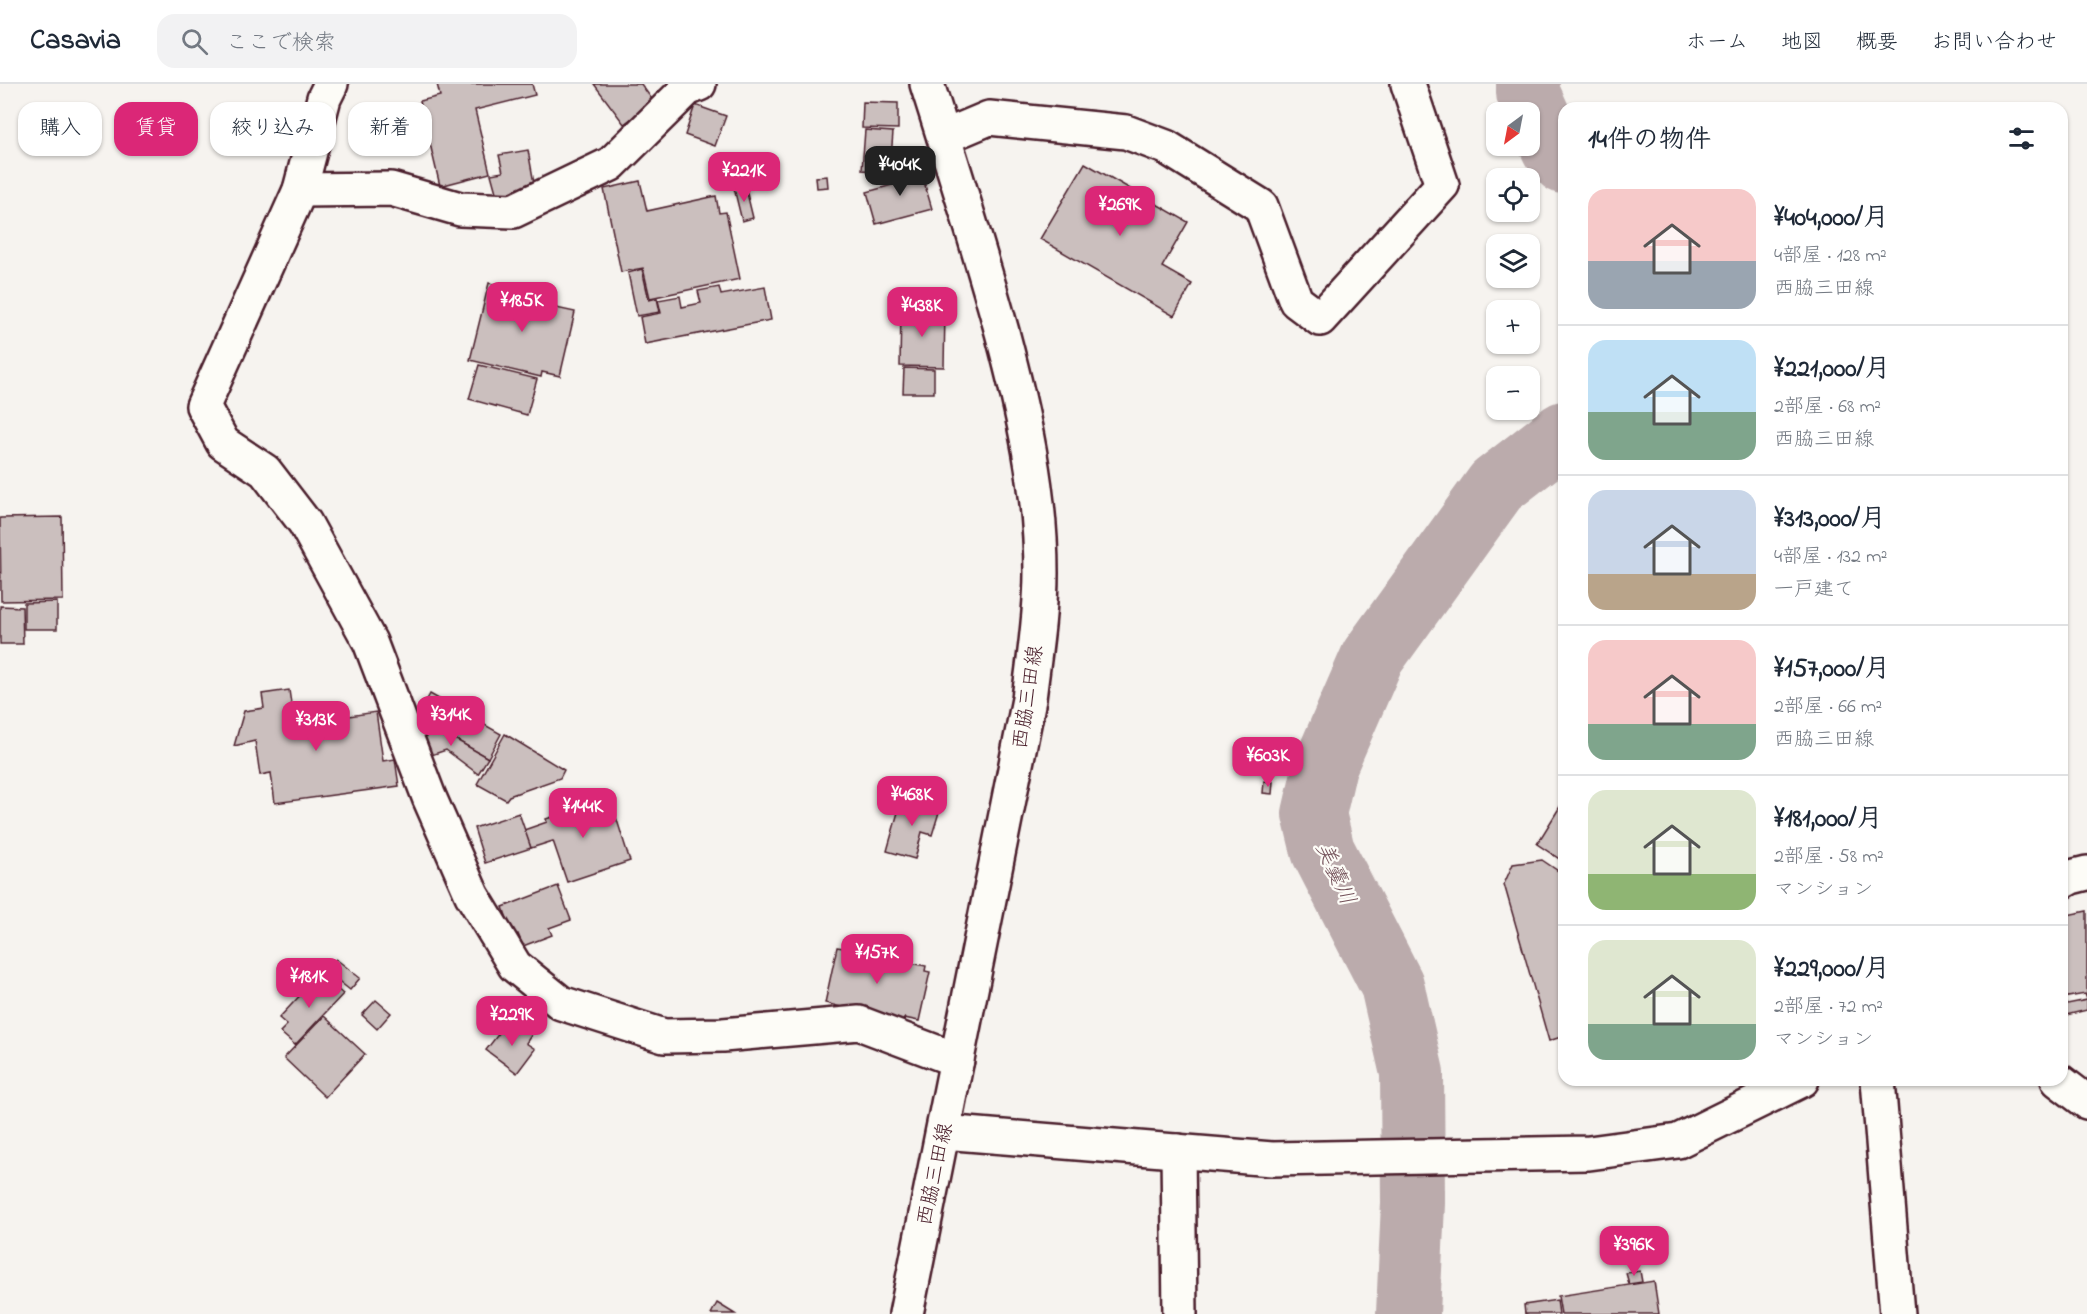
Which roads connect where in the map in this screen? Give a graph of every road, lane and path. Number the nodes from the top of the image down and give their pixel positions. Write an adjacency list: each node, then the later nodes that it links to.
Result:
1 (331, 84): 6 (street)
2 (699, 84): 6 (street)
3 (927, 84): 5 (street, 西脇三田線)
4 (1408, 84): 5 (street)
5 (944, 137): 9 (street, 西脇三田線)
6 (300, 190): 9 (street)
7 (2087, 873): 8 (street)
8 (2068, 879)
9 (957, 1060): 14 (street, 西脇三田線)
10 (1790, 1086): 15 (street)
11 (1878, 1086): 18 (street)
12 (2066, 1086): 13 (street)
13 (2087, 1102)
14 (943, 1132): 15 (street); 16 (street, 西脇三田線)
15 (1178, 1151): 17 (street)
16 (906, 1314)
17 (1180, 1314)
18 (1897, 1314)

